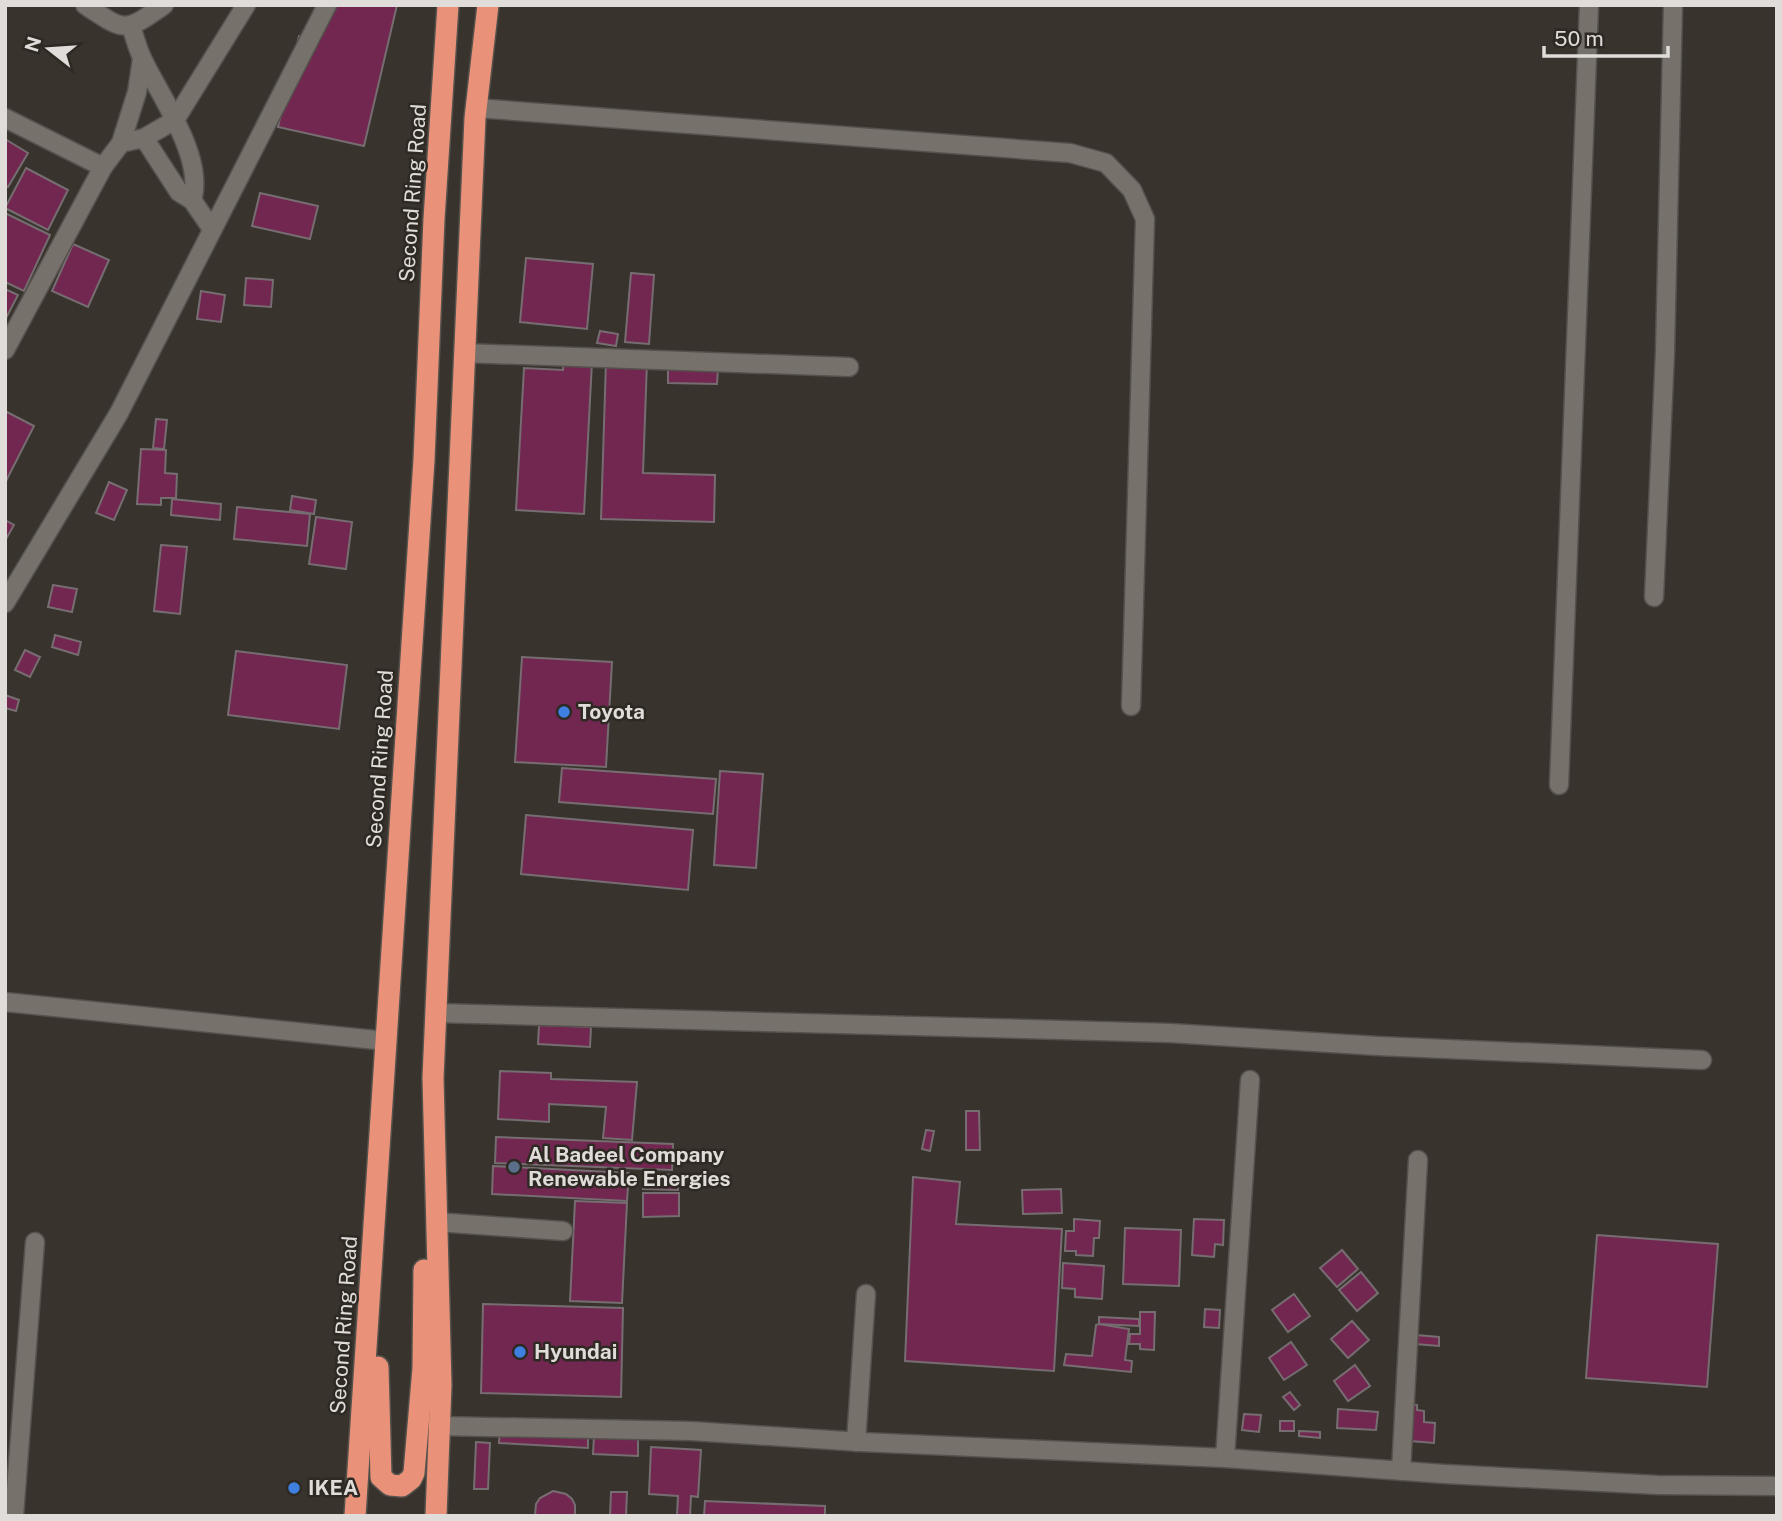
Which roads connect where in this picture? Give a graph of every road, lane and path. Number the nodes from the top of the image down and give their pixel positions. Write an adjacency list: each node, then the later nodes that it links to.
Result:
1 (85, 5): 9 (street)
2 (164, 5): 9 (street)
3 (246, 5): 13 (street)
4 (327, 5): 18 (street)
5 (488, 5): 11 (highway)
6 (1589, 5): 25 (street)
7 (1672, 5): 22 (street)
8 (447, 6): 28 (highway, Second Ring Road)
9 (131, 26): 10 (street)
10 (142, 59): 13 (street); 15 (street)
11 (476, 108): 20 (highway); 24 (street)
12 (5, 118): 16 (street)
13 (175, 120): 14 (street); 17 (street)
14 (144, 138): 15 (street); 17 (street)
15 (121, 143): 16 (street)
16 (103, 167): 19 (street)
17 (192, 200): 18 (street)
18 (212, 229): 23 (street)
19 (5, 350)
20 (464, 353): 21 (street); 27 (highway)
21 (849, 368)
22 (1654, 597)
23 (5, 603)
24 (1131, 706)
25 (1559, 785)
26 (5, 1002): 28 (street)
27 (436, 1013): 29 (street); 30 (highway)
28 (386, 1041): 36 (highway, Second Ring Road)
29 (1702, 1060)
30 (433, 1079): 33 (highway); 36 (highway)
31 (1250, 1080): 40 (street)
32 (1418, 1160): 41 (street)
33 (436, 1222): 34 (street); 38 (highway)
34 (563, 1231)
35 (36, 1242): 43 (street)
36 (374, 1246): 44 (highway, Second Ring Road)
37 (866, 1294): 39 (street)
38 (439, 1426): 39 (street); 45 (highway)
39 (856, 1442): 40 (street)
40 (1225, 1458): 41 (street)
41 (1401, 1471): 42 (street)
42 (1777, 1486)
43 (14, 1516)
44 (355, 1516)
45 (436, 1516)

